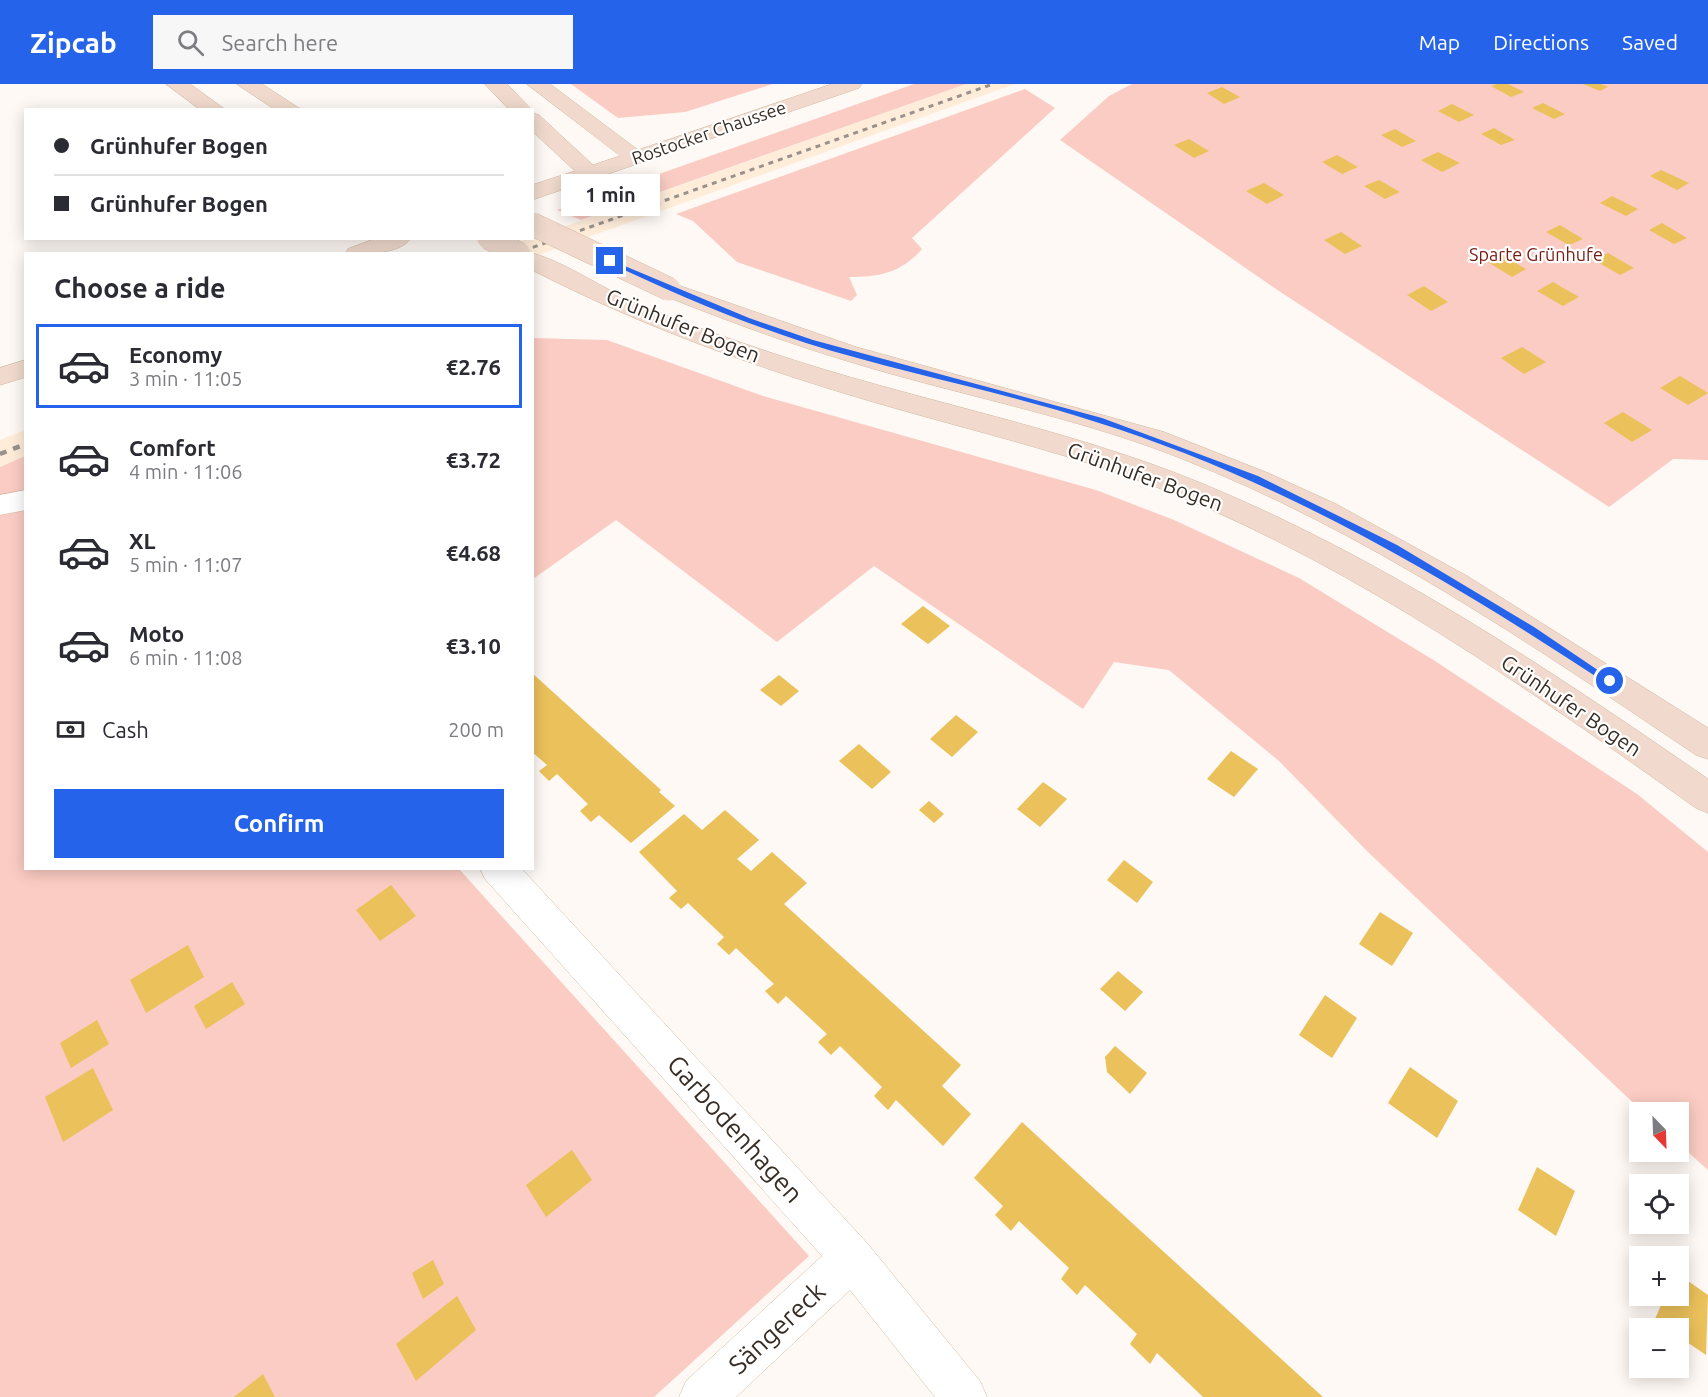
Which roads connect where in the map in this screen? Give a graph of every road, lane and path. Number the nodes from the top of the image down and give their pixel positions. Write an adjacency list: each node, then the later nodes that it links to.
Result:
1 (176, 84): 6 (main road)
2 (247, 84): 7 (main road)
3 (495, 84): 8 (main road)
4 (537, 84): 10 (main road)
5 (852, 84): 10 (main road, Rostocker Chaussee)
6 (213, 108)
7 (289, 108)
8 (520, 108)
9 (534, 121): 11 (main road)
10 (636, 158): 11 (main road, Rostocker Chaussee)
11 (589, 173): 12 (main road, Rostocker Chaussee)
12 (534, 192)
13 (534, 225): 23 (main road, Grünhufer Bogen, bridge)
14 (394, 240): 16 (main road)
15 (493, 240): 17 (main road, bridge)
16 (362, 252)
17 (515, 252)
18 (534, 261): 24 (main road, Grünhufer Bogen)
19 (24, 369): 20 (main road)
20 (0, 376)
21 (24, 500): 22 (street)
22 (0, 505)
23 (1708, 745)
24 (1708, 798)
25 (500, 870): 26 (street, Garbodenhagen)
26 (852, 1258): 27 (street, Sängereck); 28 (street, Garbodenhagen)
27 (702, 1397)
28 (964, 1397)

